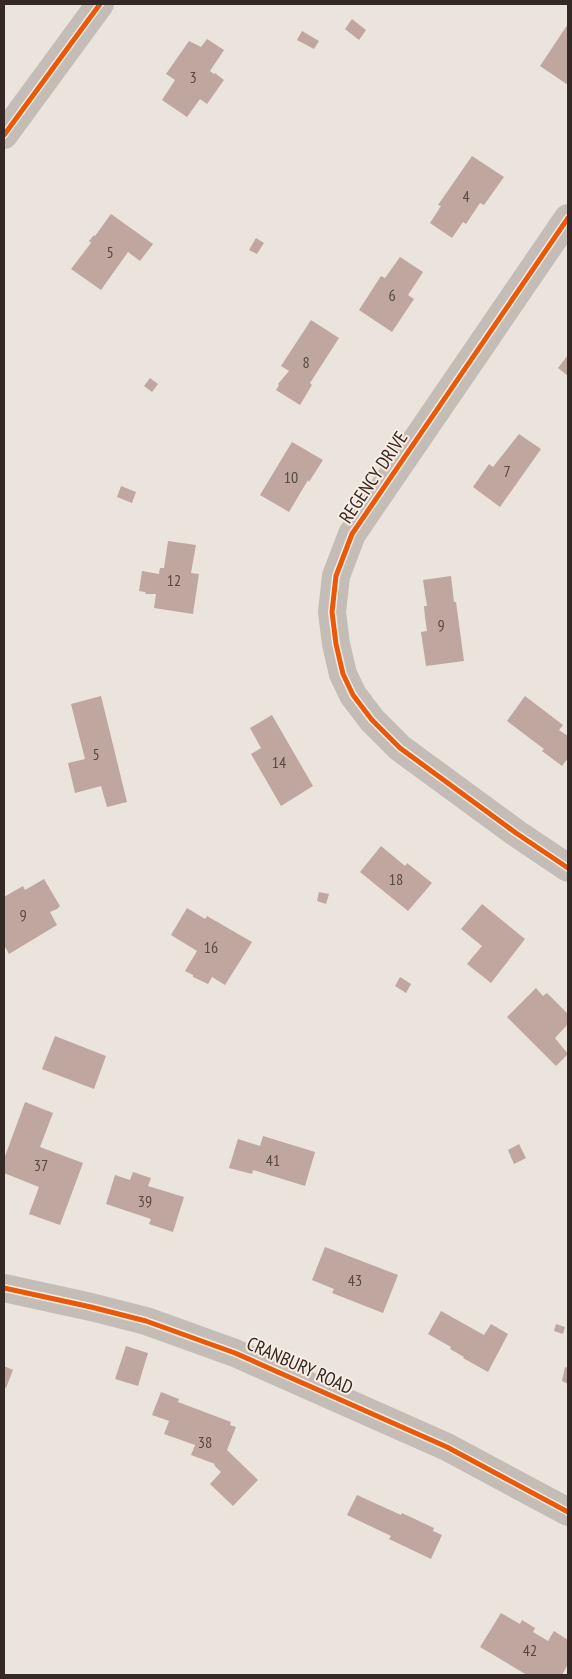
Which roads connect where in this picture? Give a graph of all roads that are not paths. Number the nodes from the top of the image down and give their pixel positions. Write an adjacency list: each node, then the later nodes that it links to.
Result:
1 (100, 4): 2 (street)
2 (4, 135)
3 (568, 218): 4 (street, REGENCY DRIVE)
4 (568, 868)
5 (4, 1288): 6 (street, CRANBURY ROAD)
6 (568, 1512)

